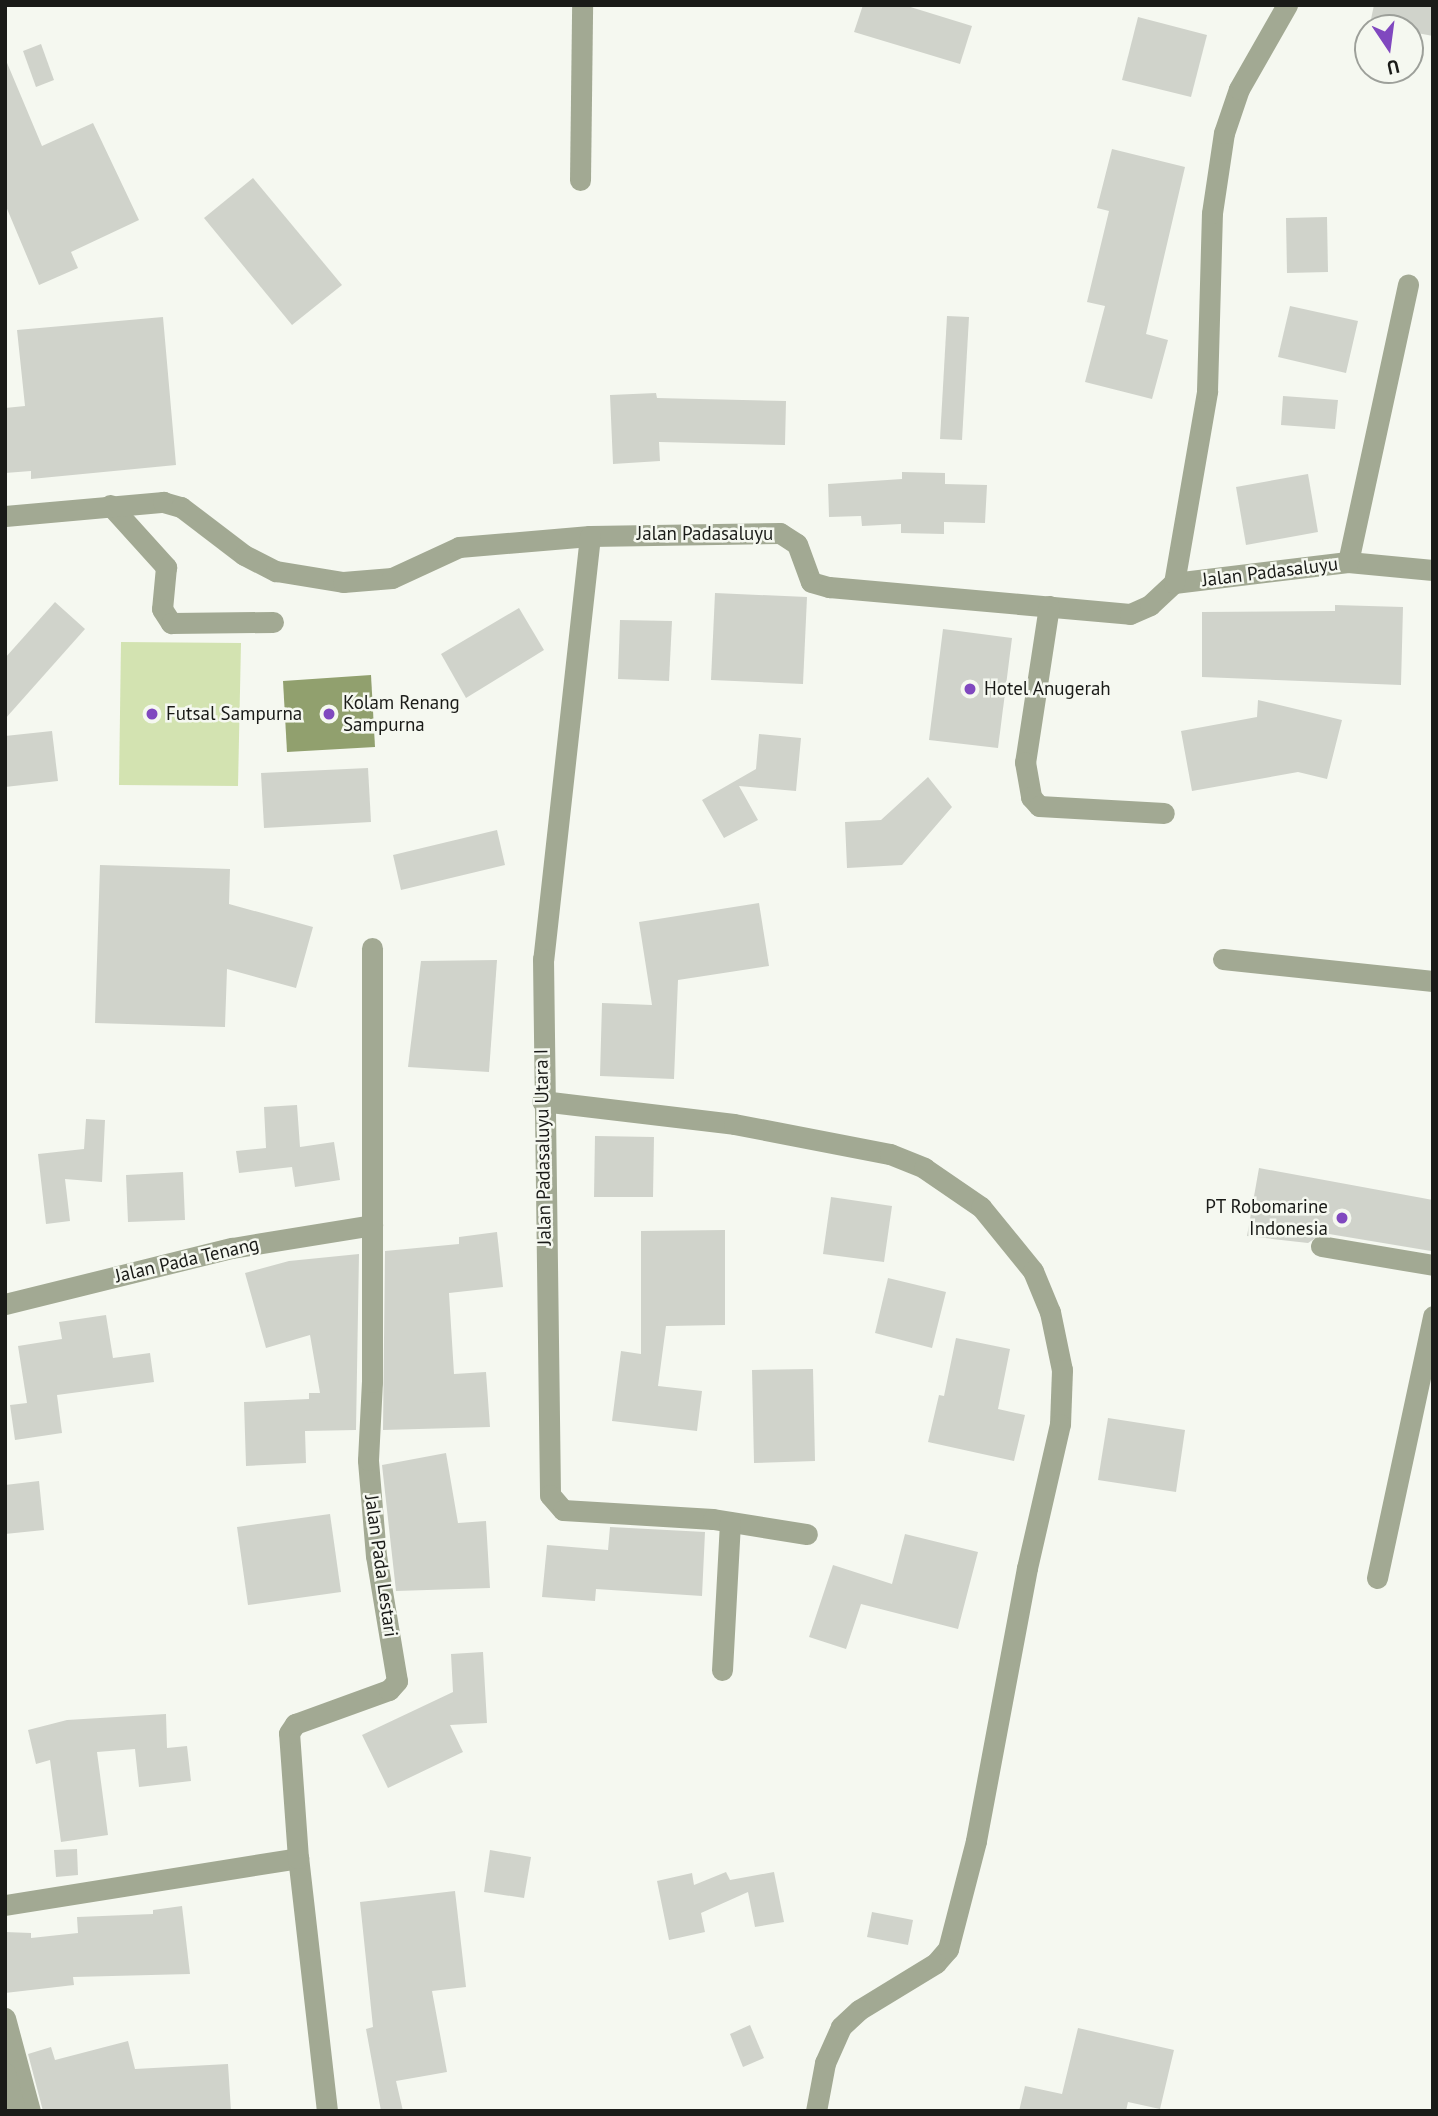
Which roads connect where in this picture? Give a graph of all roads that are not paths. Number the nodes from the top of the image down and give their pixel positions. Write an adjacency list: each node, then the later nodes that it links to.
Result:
1 (582, 5): 3 (street)
2 (1287, 5): 10 (street)
3 (580, 180)
4 (1408, 285): 8 (street)
5 (110, 505): 6 (street, Jalan Padasaluyu); 7 (street, Jalan Padasaluyu); 12 (street)
6 (5, 516)
7 (590, 536): 11 (street, Jalan Padasaluyu); 17 (street, Jalan Padasaluyu Utara I)
8 (1348, 562): 9 (street, Jalan Padasaluyu); 10 (street, Jalan Padasaluyu)
9 (1433, 570)
10 (1174, 583): 11 (street, Jalan Padasaluyu)
11 (1049, 606): 13 (street)
12 (273, 622)
13 (1164, 813)
14 (372, 948): 18 (street, Jalan Pada Lestari)
15 (1223, 959): 16 (street)
16 (1433, 981)
17 (541, 1101): 23 (street, Jalan Padasaluyu Utara I); 34 (street)
18 (372, 1225): 21 (street, Jalan Pada Tenang); 27 (street, Jalan Pada Lestari)
19 (1321, 1246): 20 (street)
20 (1433, 1265)
21 (5, 1304)
22 (1433, 1316): 25 (street)
23 (730, 1522): 24 (street, Jalan Padasaluyu Utara I); 26 (street)
24 (807, 1534)
25 (1377, 1578)
26 (722, 1670)
27 (298, 1858): 28 (street); 33 (street, Jalan Pada Lestari)
28 (5, 1905)
29 (5, 2018): 32 (street)
30 (5, 2073): 31 (street)
31 (15, 2111)
32 (30, 2111)
33 (327, 2111)
34 (816, 2111)

